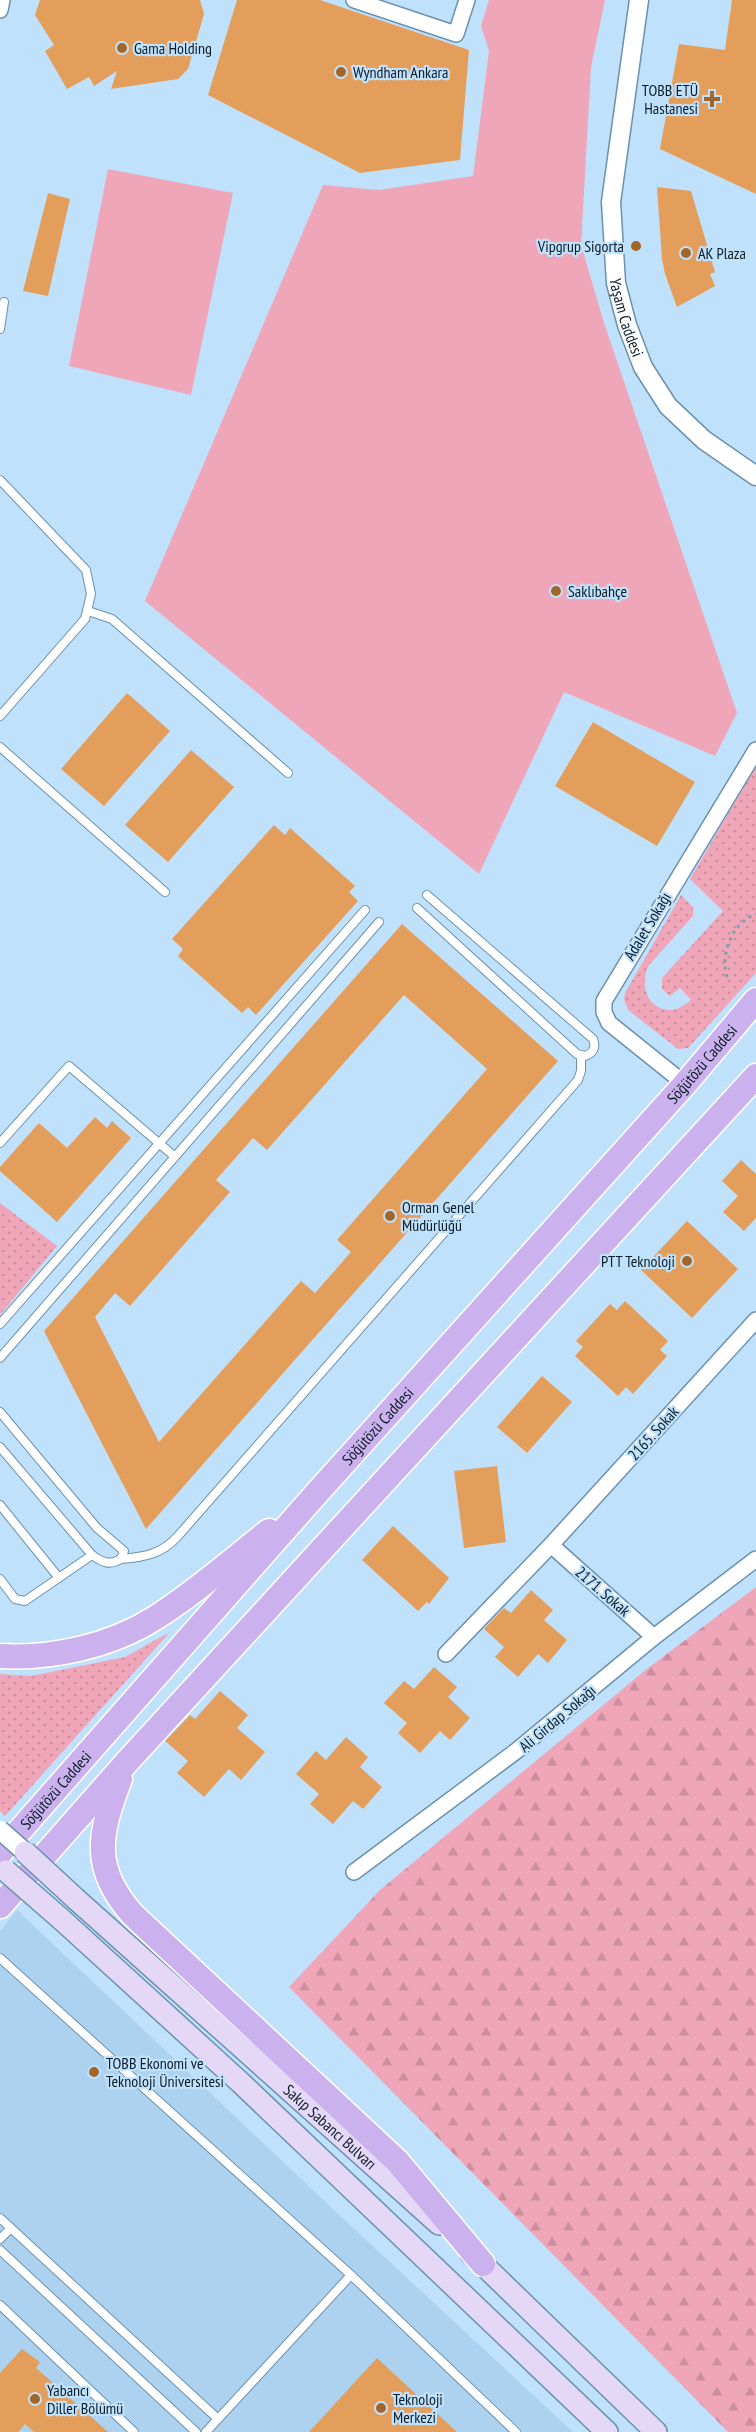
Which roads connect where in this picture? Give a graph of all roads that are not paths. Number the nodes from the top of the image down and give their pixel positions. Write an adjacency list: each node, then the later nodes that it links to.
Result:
1 (2, 0): 5 (street)
2 (354, 0): 3 (street)
3 (467, 0)
4 (639, 0): 8 (street, Yaşam Caddesi)
5 (0, 10)
6 (4, 302): 7 (lane)
7 (0, 328)
8 (756, 476)
9 (0, 480): 10 (lane)
10 (88, 611): 11 (lane); 14 (lane)
11 (0, 716)
12 (0, 747): 15 (lane)
13 (756, 750): 23 (street, Adalet Sokağı)
14 (288, 773)
15 (165, 892)
16 (427, 895): 21 (lane)
17 (417, 908): 21 (lane)
18 (365, 910): 24 (lane)
19 (379, 922): 26 (lane)
20 (756, 1000): 23 (main road, Söğütözü Caddesi)
21 (581, 1056): 36 (lane)
22 (756, 1076): 43 (main road)
23 (685, 1084): 32 (main road, Söğütözü Caddesi)
24 (159, 1142): 25 (lane); 26 (lane); 28 (lane)
25 (0, 1143)
26 (174, 1156): 29 (lane)
27 (756, 1320): 34 (street, 2165. Sokak)
28 (0, 1324)
29 (0, 1358)
30 (0, 1412): 36 (lane)
31 (0, 1447): 35 (lane)
32 (316, 1494): 42 (main road); 46 (main road, Söğütözü Caddesi)
33 (0, 1505): 38 (lane)
34 (551, 1545): 40 (street, 2171. Sokak); 41 (street, 2165. Sokak)
35 (92, 1555): 36 (lane); 38 (lane)
36 (122, 1559)
37 (756, 1560): 40 (street, Ali Girdap Sokağı)
38 (59, 1578): 39 (lane)
39 (0, 1579)
40 (654, 1637): 47 (street, Ali Girdap Sokağı)
41 (446, 1654)
42 (0, 1656)
43 (126, 1763): 48 (main road); 54 (main road)
44 (0, 1830): 45 (street, Sakıp Sabancı Bulvarı, bridge)
45 (24, 1852): 54 (main road, Sakıp Sabancı Bulvarı, bridge)
46 (2, 1863): 62 (main road, Sakıp Sabancı Bulvarı, bridge)
47 (354, 1872)
48 (0, 1906)
49 (0, 1958): 55 (lane)
50 (0, 2218): 51 (lane)
51 (11, 2228): 52 (lane); 57 (lane)
52 (0, 2239)
53 (0, 2250): 59 (lane)
54 (483, 2264): 63 (main road, Sakıp Sabancı Bulvarı)
55 (351, 2275): 57 (lane); 61 (lane)
56 (0, 2305): 58 (lane)
57 (218, 2419): 60 (lane)
58 (134, 2432)
59 (196, 2432)
60 (206, 2432)
61 (516, 2432)
62 (607, 2432)
63 (656, 2432)

